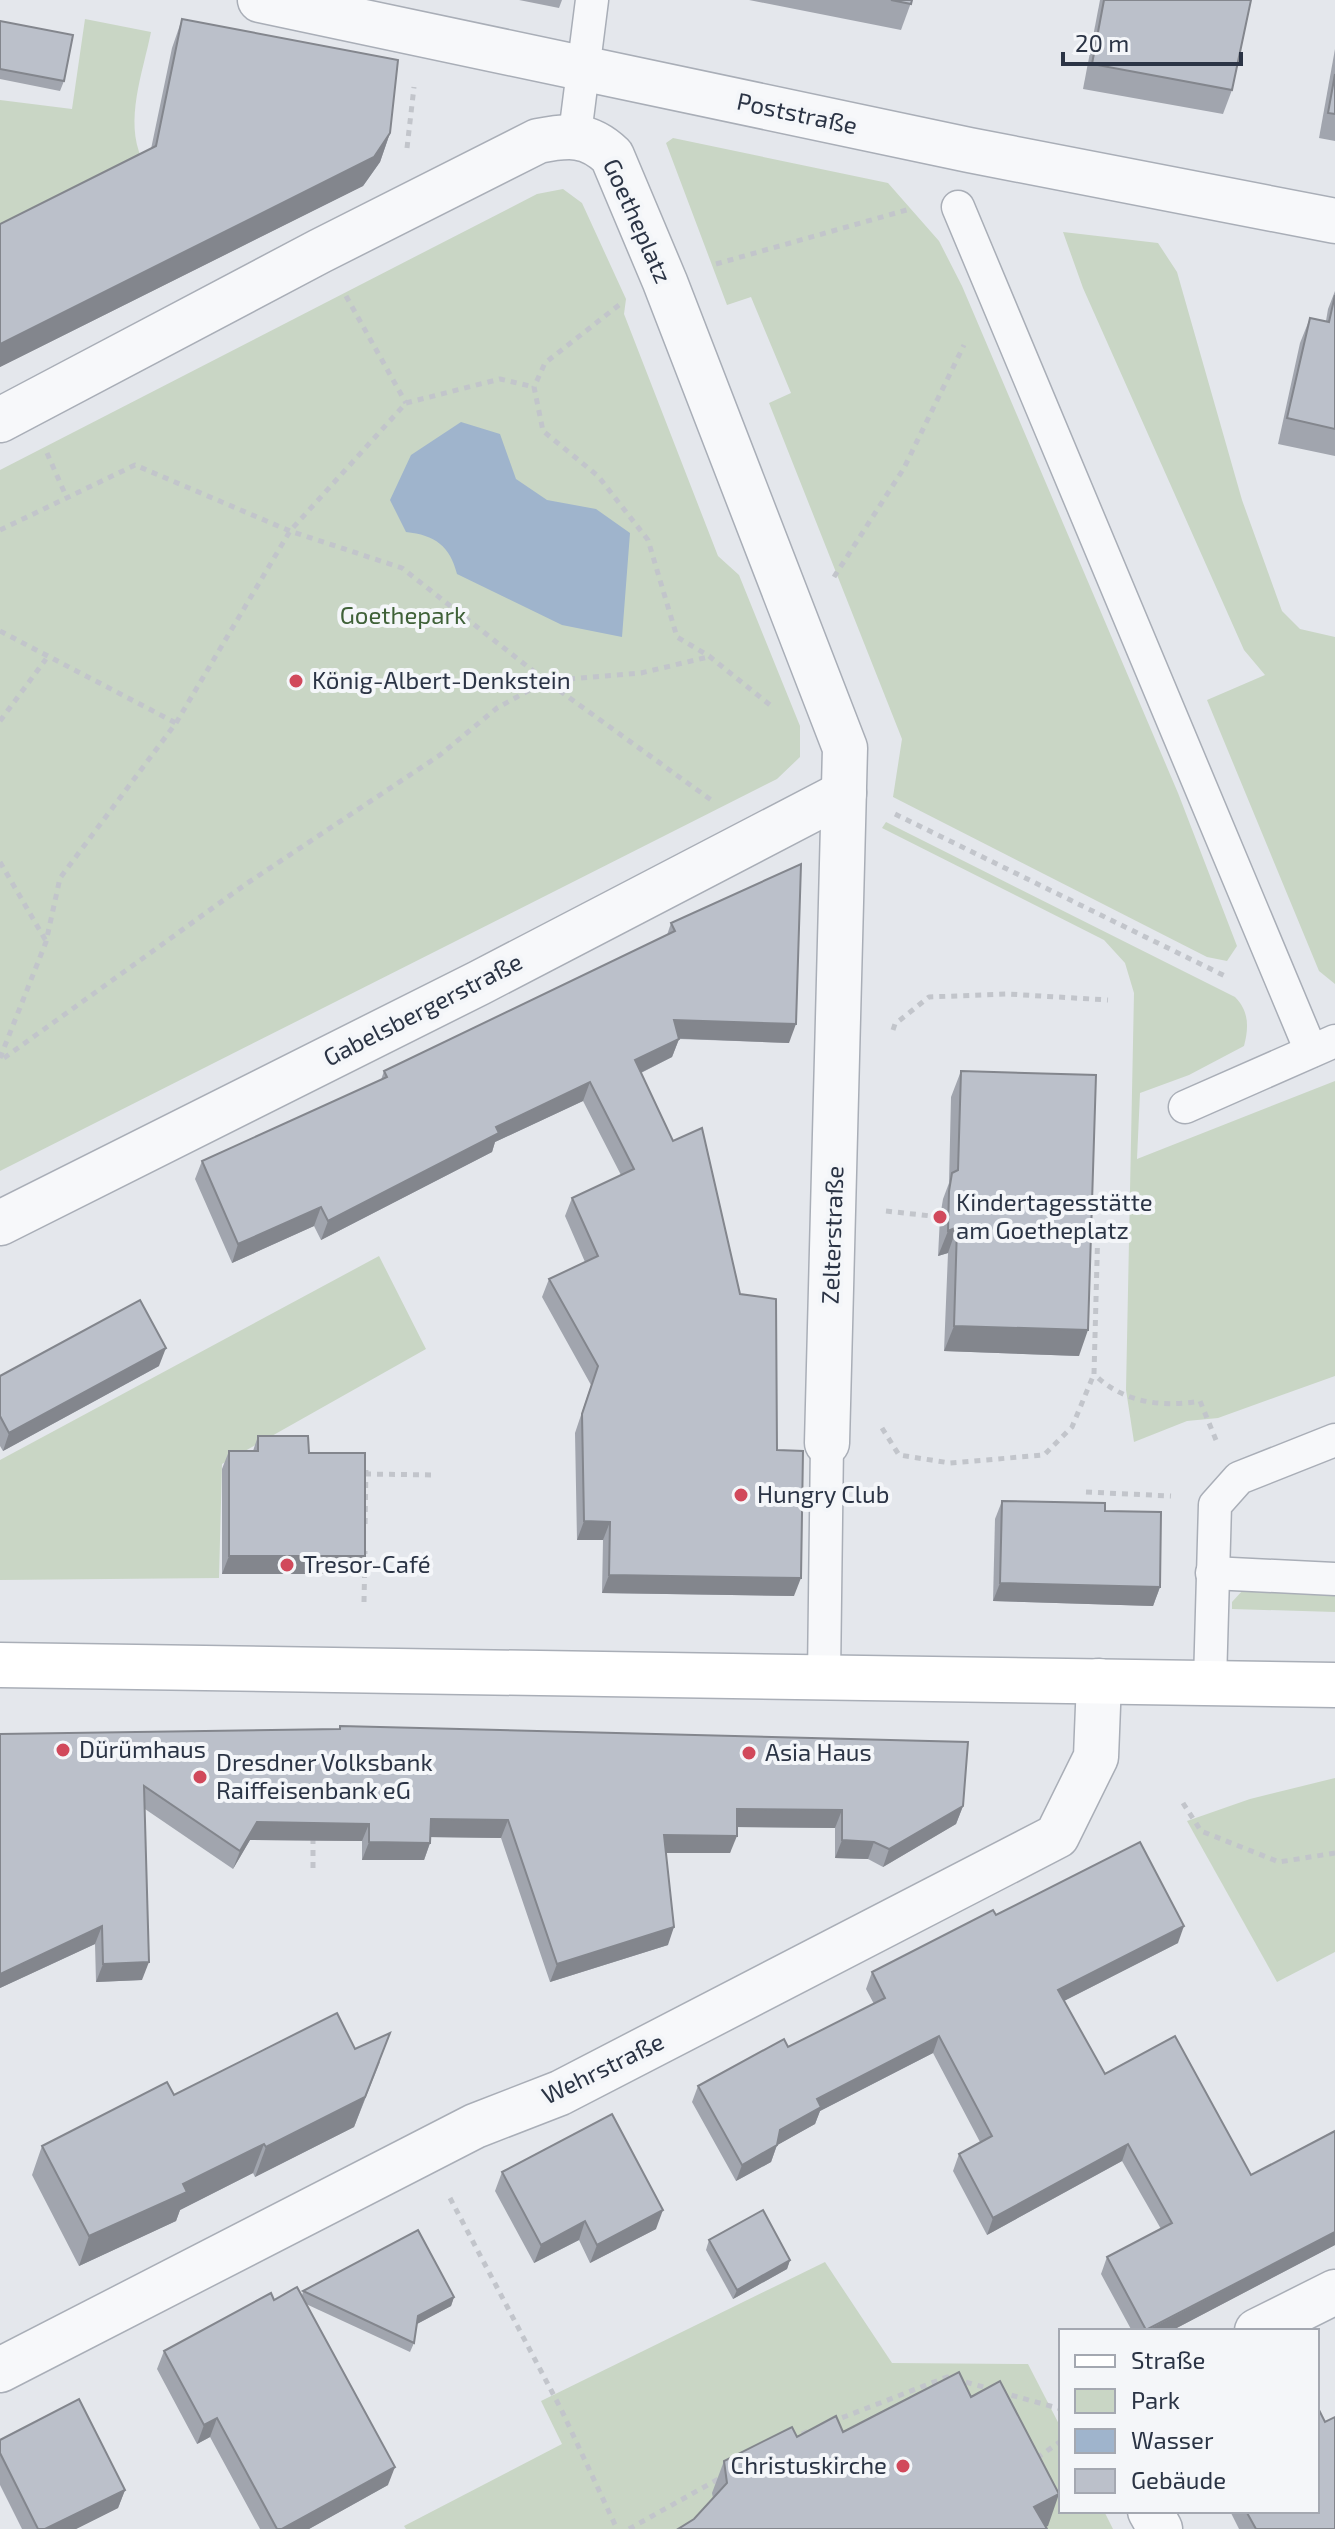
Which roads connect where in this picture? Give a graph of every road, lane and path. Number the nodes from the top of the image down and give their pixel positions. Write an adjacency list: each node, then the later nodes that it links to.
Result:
1 (260, 0): 3 (street, Poststraße)
2 (592, 0): 3 (lane)
3 (583, 71): 5 (lane); 8 (street, Poststraße)
4 (415, 74): 6 (path)
5 (575, 134): 9 (street); 23 (street, Goetheplatz)
6 (406, 156)
7 (958, 207): 10 (lane)
8 (1335, 221)
9 (320, 251): 12 (path); 13 (street)
10 (991, 290): 16 (path); 28 (lane)
11 (534, 387): 12 (path)
12 (406, 403): 15 (path)
13 (0, 420)
14 (0, 530): 15 (path)
15 (290, 531): 20 (path); 22 (path)
16 (833, 579)
17 (0, 631): 19 (path)
18 (709, 656): 20 (path)
19 (46, 659): 21 (path); 22 (path)
20 (546, 681): 24 (path); 31 (path)
21 (0, 721)
22 (176, 723): 26 (path)
23 (844, 793): 24 (street, Gabelsbergerstraße); 28 (path); 41 (street, Zelterstraße)
24 (760, 836): 35 (street, Gabelsbergerstraße)
25 (0, 862): 26 (path)
26 (46, 942): 31 (path)
27 (1108, 1000): 29 (path)
28 (1296, 1011): 30 (lane)
29 (891, 1037)
30 (1323, 1046): 32 (lane)
31 (0, 1060)
32 (1185, 1107)
33 (881, 1202): 34 (path)
34 (940, 1217)
35 (0, 1223)
36 (1098, 1224): 37 (path)
37 (1094, 1374): 38 (path); 39 (path)
38 (1207, 1417)
39 (876, 1419)
40 (1335, 1440): 47 (lane)
41 (827, 1443): 51 (lane, Zelterstraße)
42 (352, 1465): 43 (path)
43 (365, 1474): 44 (path); 49 (path)
44 (436, 1475)
45 (1086, 1492): 46 (path)
46 (1173, 1512)
47 (1212, 1573): 48 (lane); 53 (lane)
48 (1335, 1579)
49 (364, 1602)
50 (0, 1665): 51 (main road)
51 (824, 1676): 52 (main road)
52 (1099, 1681): 53 (main road); 62 (street, Wehrstraße)
53 (1210, 1682): 54 (main road)
54 (1335, 1685)
55 (1183, 1803): 57 (path)
56 (313, 1826): 58 (path)
57 (1335, 1853)
58 (313, 1873)
59 (449, 2195): 68 (path)
60 (1335, 2292): 61 (street)
61 (1261, 2329)
62 (0, 2370)
63 (1059, 2408): 65 (path)
64 (1059, 2442): 66 (path)
65 (782, 2444)
66 (1030, 2463)
67 (726, 2475): 69 (path)
68 (617, 2529)
69 (629, 2529)

